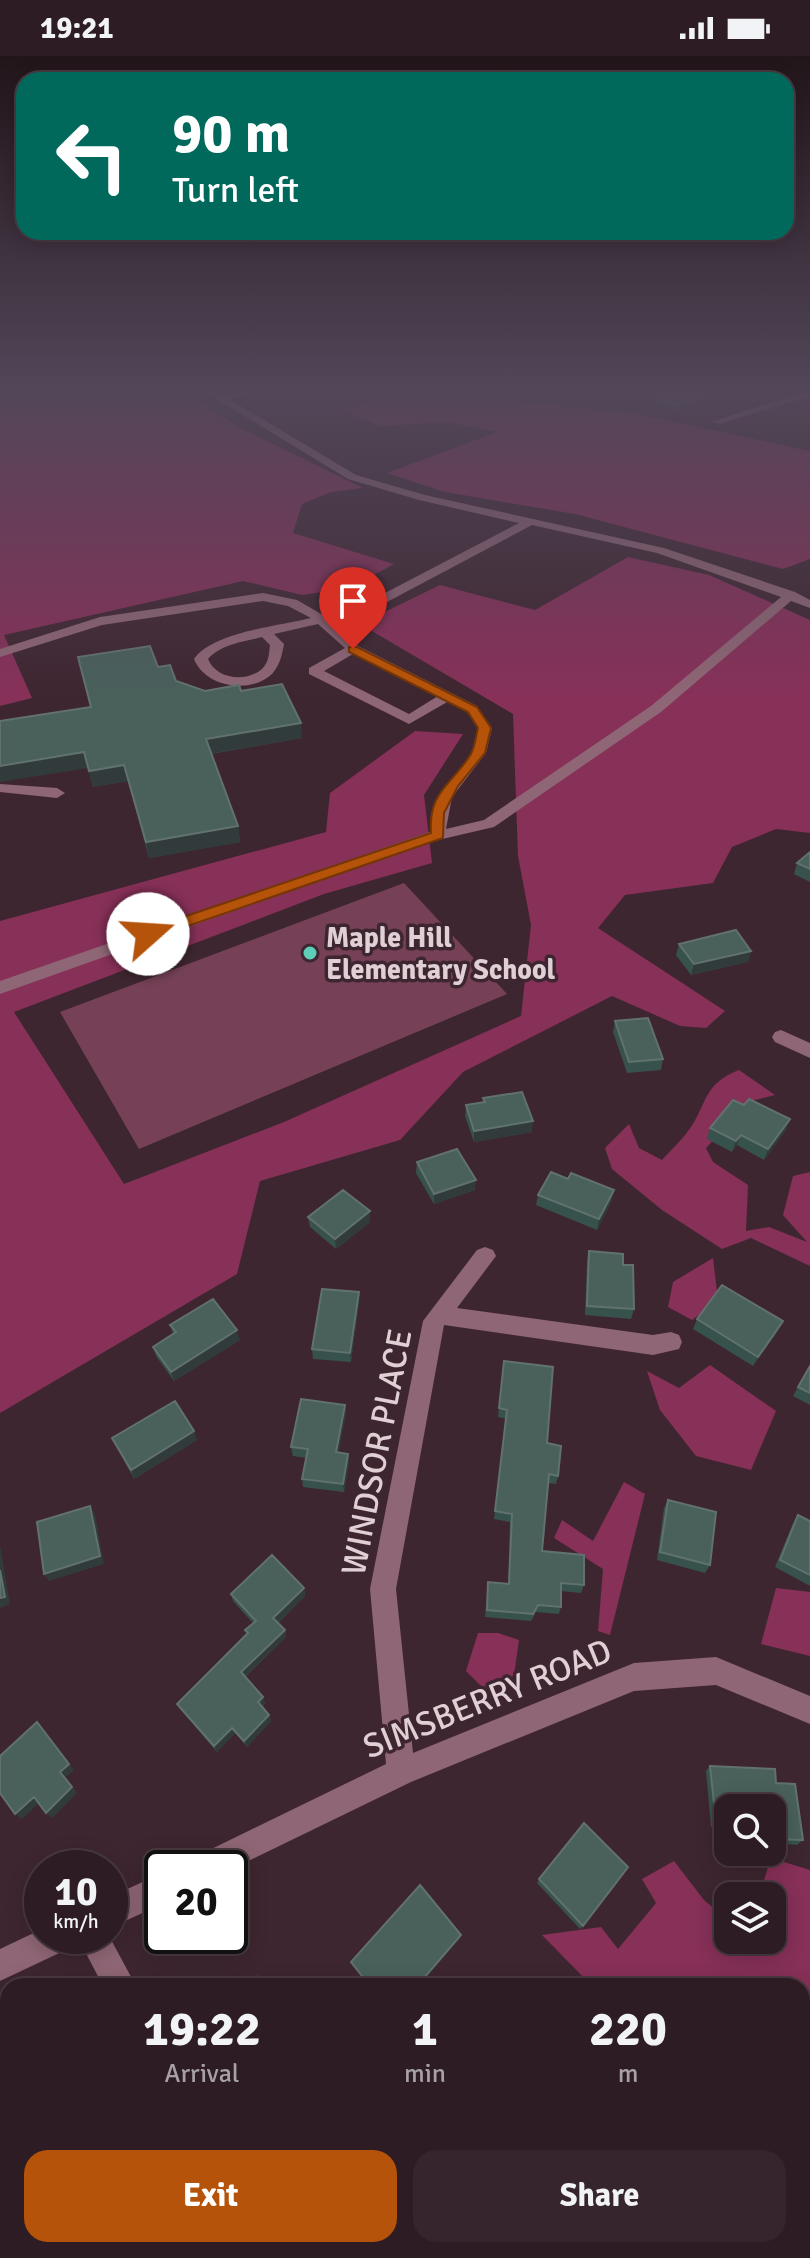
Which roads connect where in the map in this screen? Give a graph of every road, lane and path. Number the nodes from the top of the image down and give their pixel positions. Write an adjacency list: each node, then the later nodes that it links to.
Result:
1 (402, 492): 2 (street)
2 (531, 521): 3 (street); 5 (street)
3 (791, 595): 4 (street); 12 (street)
4 (810, 604)
5 (322, 621): 6 (street); 7 (street); 8 (street)
6 (266, 634): 6 (street)
7 (353, 649): 9 (street); 9 (street)
8 (0, 653)
9 (448, 696): 12 (street)
10 (0, 788): 11 (street)
11 (57, 793)
12 (438, 835): 13 (street)
13 (0, 988)
14 (781, 1037): 15 (street)
15 (810, 1051)
16 (485, 1256): 17 (street, WINDSOR PLACE)
17 (438, 1315): 18 (street); 20 (street, WINDSOR PLACE)
18 (671, 1342)
19 (810, 1710): 20 (street, SIMSBERRY ROAD)
20 (401, 1772): 21 (street, SIMSBERRY ROAD)
21 (240, 1850)
22 (24, 1954): 24 (street)
23 (102, 1954): 25 (street)
24 (0, 1965)
25 (116, 1978)

